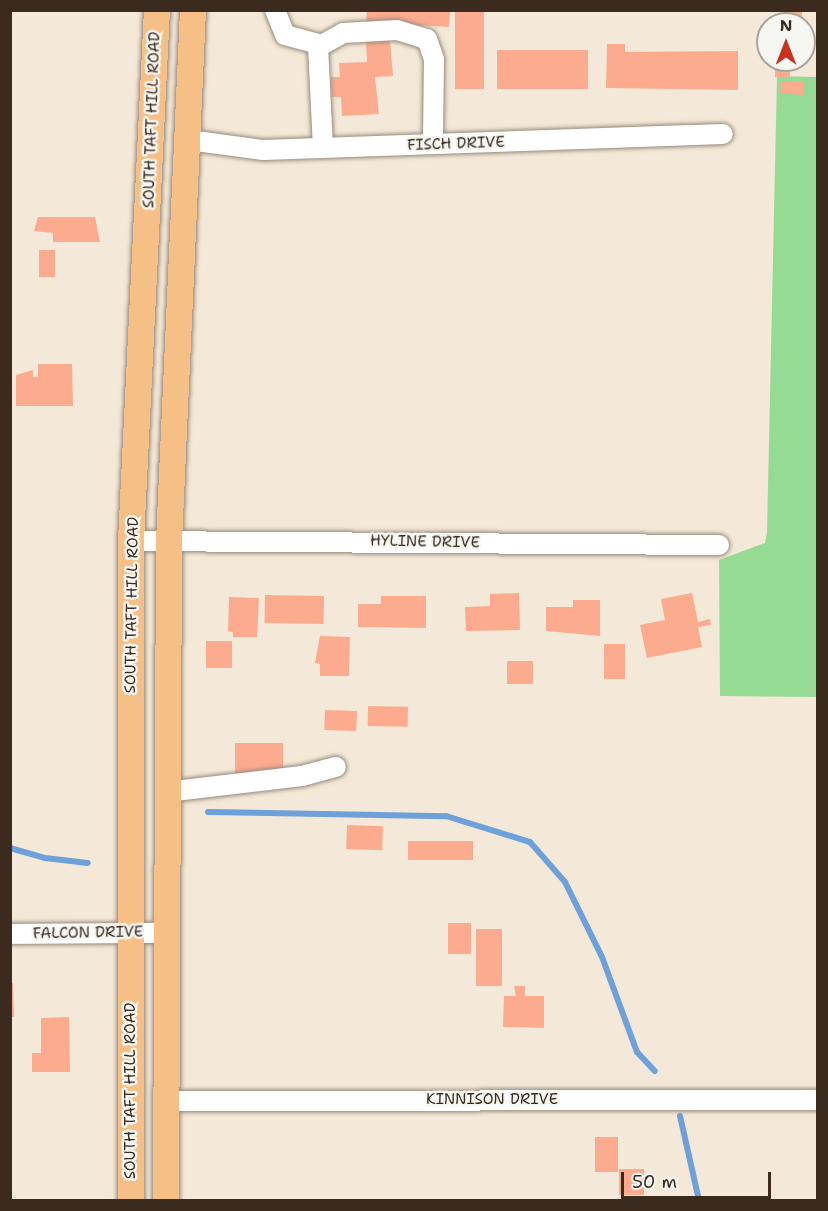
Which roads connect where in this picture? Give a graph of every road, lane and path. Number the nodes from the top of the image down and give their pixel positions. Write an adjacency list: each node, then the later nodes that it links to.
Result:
1 (157, 10): 9 (main road, SOUTH TAFT HILL ROAD)
2 (194, 10): 6 (main road)
3 (275, 10): 4 (street)
4 (322, 45): 7 (street); 8 (street)
5 (723, 134): 7 (street, FISCH DRIVE)
6 (189, 140): 8 (street, FISCH DRIVE); 10 (main road)
7 (433, 144): 8 (street, FISCH DRIVE)
8 (323, 148)
9 (132, 541): 10 (street, HYLINE DRIVE); 14 (main road, SOUTH TAFT HILL ROAD)
10 (169, 541): 11 (street, HYLINE DRIVE); 13 (main road)
11 (719, 545)
12 (336, 767): 13 (street)
13 (166, 792): 15 (main road)
14 (130, 932): 15 (street, FALCON DRIVE); 16 (street, FALCON DRIVE); 19 (main road, SOUTH TAFT HILL ROAD)
15 (165, 933): 18 (main road)
16 (10, 934)
17 (818, 1100): 18 (street, KINNISON DRIVE)
18 (166, 1101): 20 (main road)
19 (131, 1200)
20 (166, 1200)

